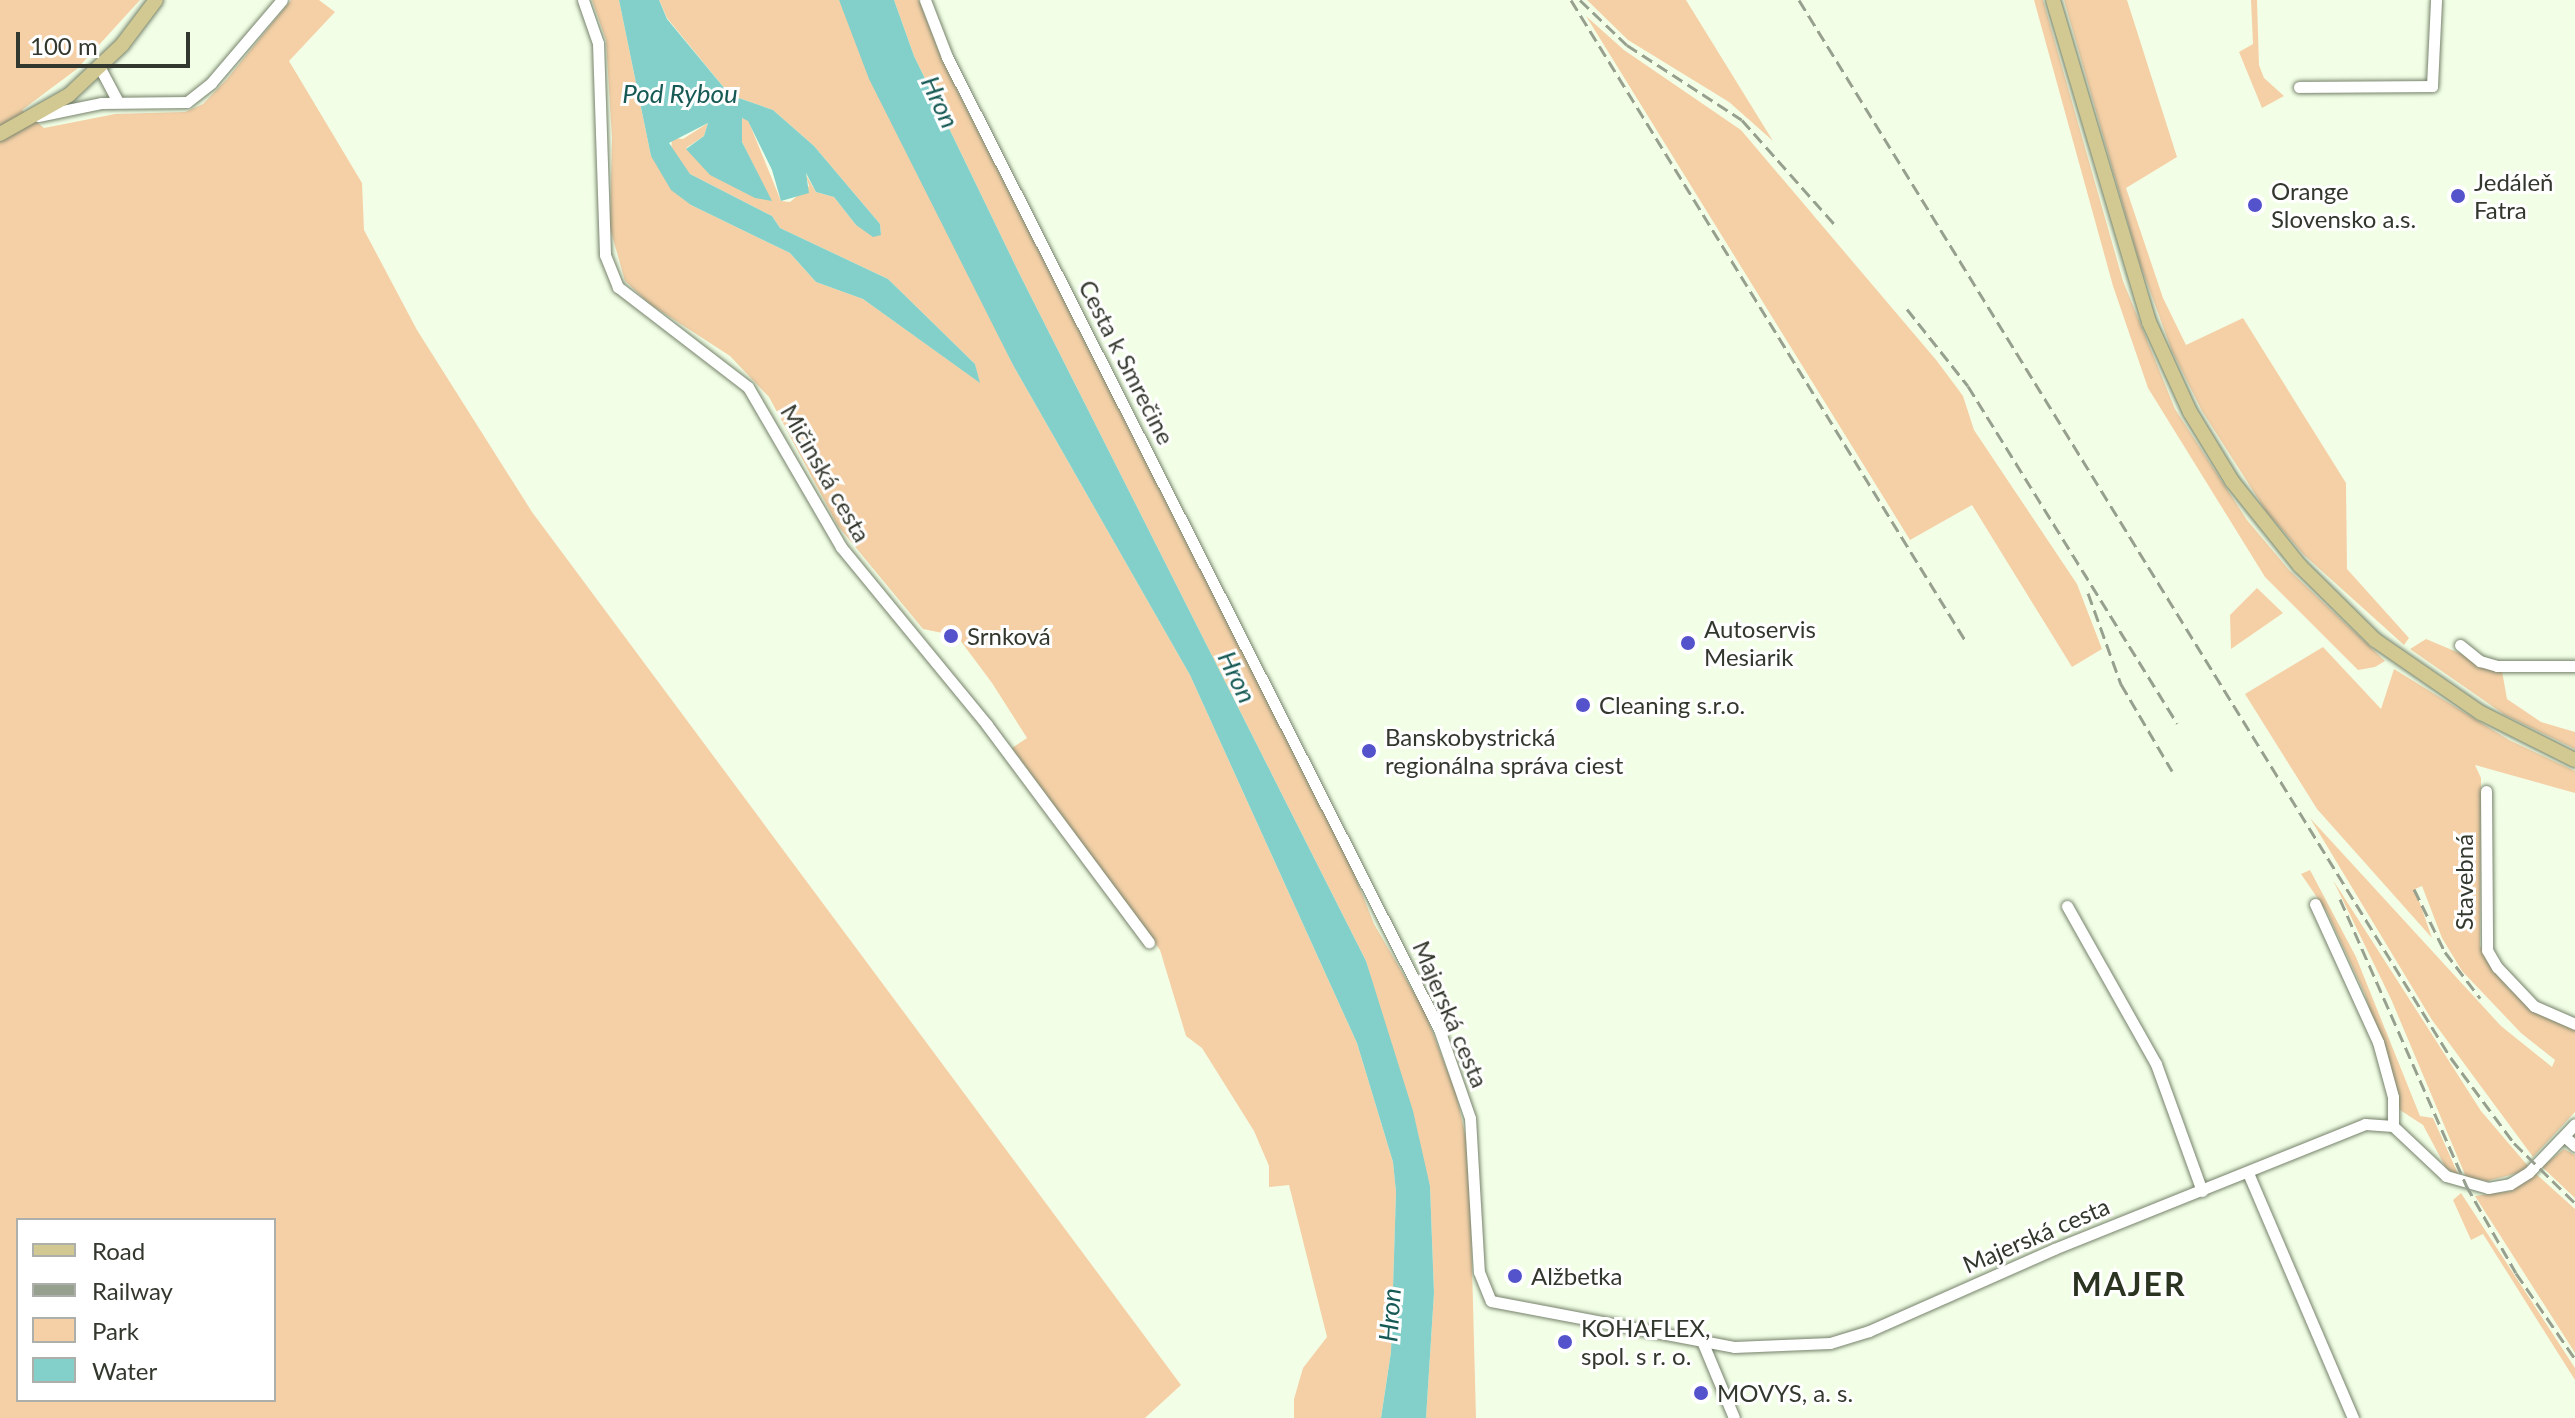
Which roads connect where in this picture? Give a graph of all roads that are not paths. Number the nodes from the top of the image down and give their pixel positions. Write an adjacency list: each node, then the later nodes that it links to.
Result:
1 (156, 0): 7 (main road)
2 (282, 0): 9 (street)
3 (583, 0): 19 (street, Mičinská cesta)
4 (925, 0): 14 (street, Cesta k Smrečine)
5 (2053, 0): 15 (main road)
6 (2436, 0): 8 (street)
7 (100, 68): 9 (street); 10 (main road)
8 (2299, 87)
9 (118, 102): 10 (street)
10 (36, 116): 11 (main road)
11 (0, 134)
12 (2460, 645): 13 (street)
13 (2575, 666)
14 (1295, 742): 27 (street, Majerská cesta)
15 (2575, 760)
16 (2486, 791): 20 (street, Stavebná)
17 (2315, 904): 22 (street)
18 (2067, 906): 26 (street)
19 (1149, 942)
20 (2575, 1024)
21 (2575, 1124): 23 (street)
22 (2393, 1126): 23 (street); 25 (street, Majerská cesta)
23 (2564, 1136): 24 (street)
24 (2575, 1146)
25 (2248, 1173): 26 (street, Majerská cesta); 29 (street)
26 (2202, 1191): 27 (street, Majerská cesta)
27 (1702, 1341): 28 (street)
28 (1734, 1418)
29 (2353, 1418)

